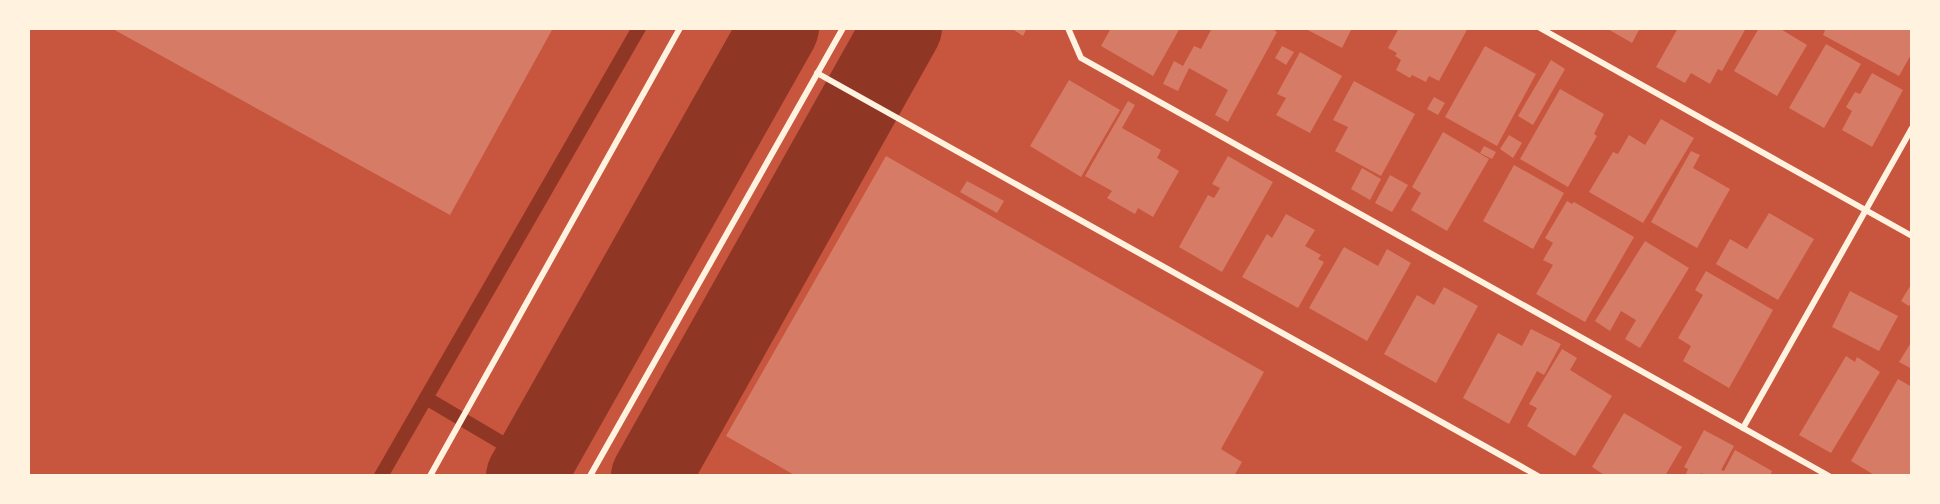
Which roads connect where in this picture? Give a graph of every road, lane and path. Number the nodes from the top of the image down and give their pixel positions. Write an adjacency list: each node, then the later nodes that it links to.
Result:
1 (680, 28): 10 (street)
2 (843, 28): 5 (street)
3 (1068, 28): 9 (street)
4 (1540, 28): 7 (street)
5 (818, 73): 11 (street); 12 (street)
6 (1911, 128): 7 (street)
7 (1867, 211): 8 (street); 9 (street)
8 (1911, 236)
9 (1743, 428): 13 (street)
10 (430, 476)
11 (590, 476)
12 (1538, 476)
13 (1829, 476)

